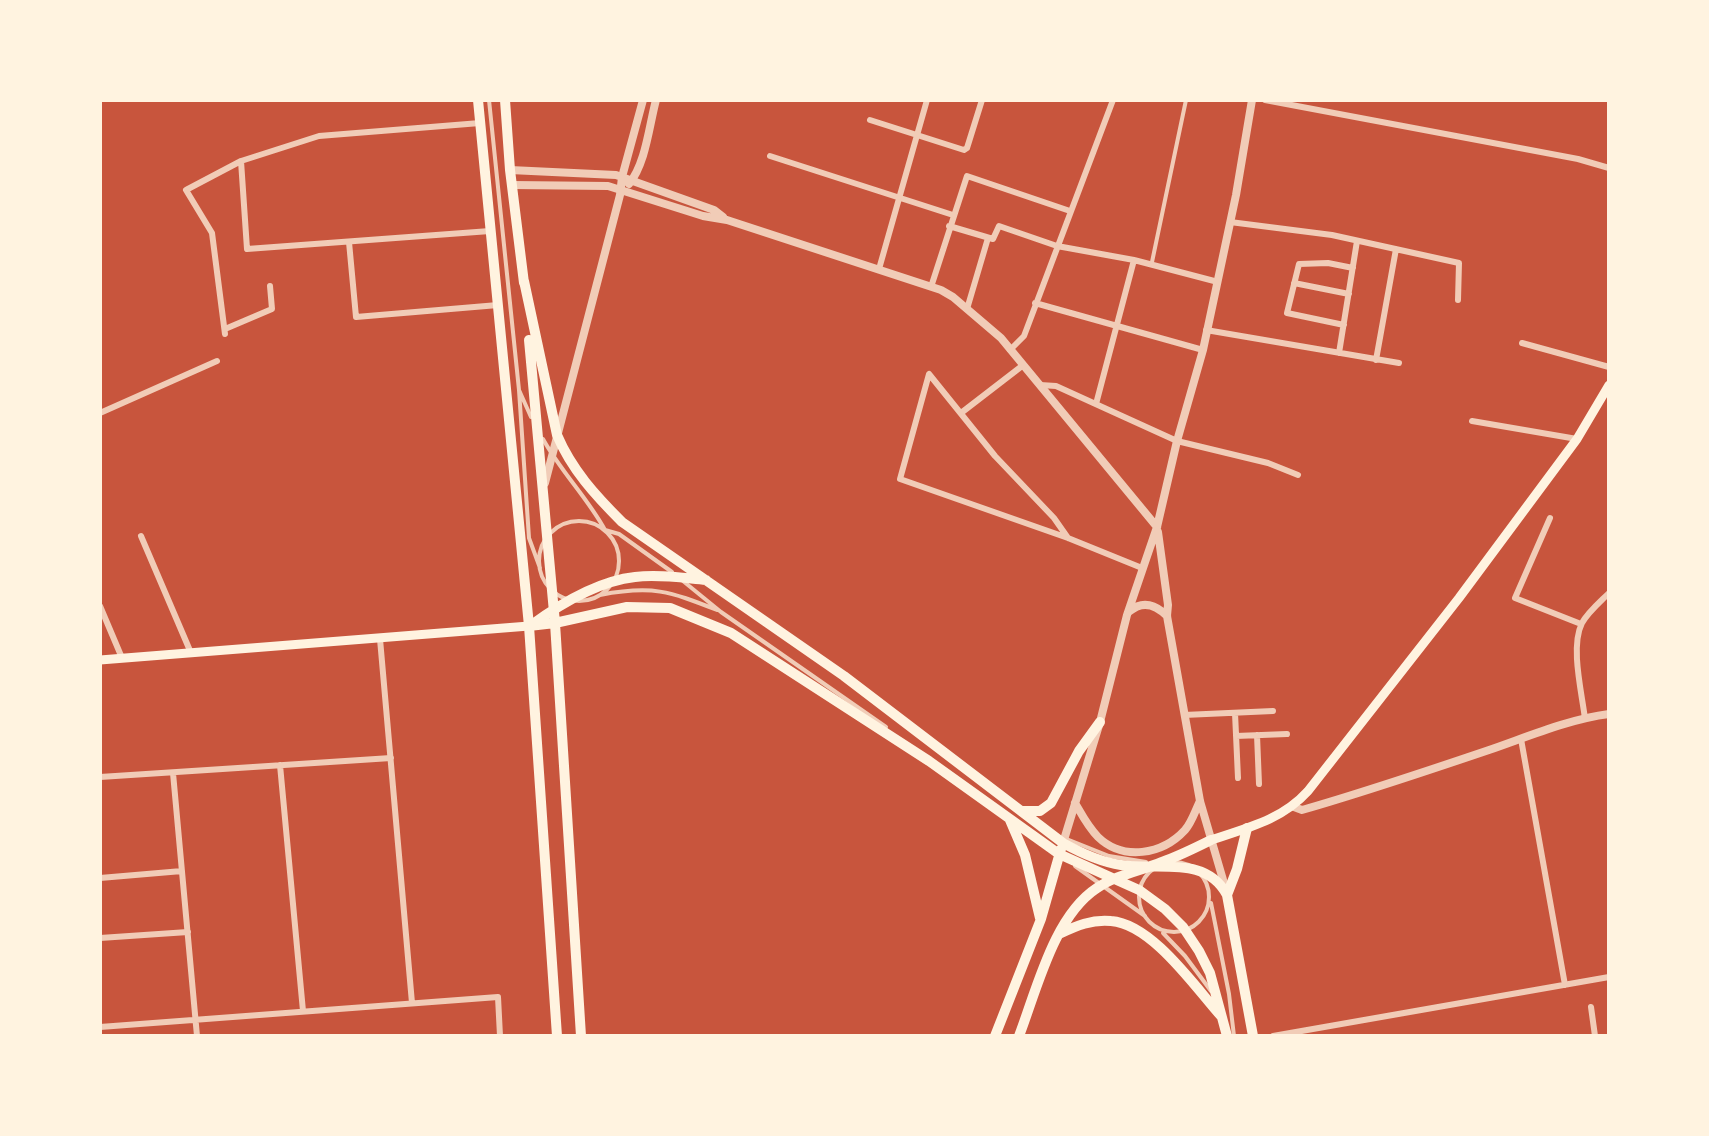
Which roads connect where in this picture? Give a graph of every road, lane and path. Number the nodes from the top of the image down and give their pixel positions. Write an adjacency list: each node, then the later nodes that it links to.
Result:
1 (478, 100): 13 (main road)
2 (489, 100): 63 (lane)
3 (505, 100): 18 (main road)
4 (643, 100): 19 (street)
5 (656, 100): 20 (street)
6 (927, 100): 14 (street)
7 (982, 100): 14 (street)
8 (1114, 100): 24 (street)
9 (1186, 100): 36 (lane)
10 (1252, 100): 27 (street)
11 (1265, 100): 17 (street)
12 (870, 120): 14 (street)
13 (480, 123): 16 (street); 29 (main road)
14 (916, 134): 23 (street)
15 (770, 156): 23 (street)
16 (241, 160): 32 (street); 42 (street)
17 (1609, 168)
18 (510, 170): 19 (street); 21 (main road)
19 (622, 177): 20 (street); 22 (street)
20 (634, 181): 22 (street); 26 (street)
21 (512, 185): 22 (street); 39 (main road)
22 (622, 189): 26 (street); 68 (street)
23 (899, 196): 25 (street); 37 (street)
24 (1070, 211): 25 (street); 33 (street)
25 (953, 215): 28 (street)
26 (727, 220): 37 (street)
27 (1230, 222): 31 (street); 40 (street)
28 (949, 226): 30 (street); 43 (street)
29 (491, 231): 32 (street); 47 (main road)
30 (988, 238): 33 (street); 48 (street)
31 (1357, 240): 34 (street); 38 (street)
32 (349, 242): 47 (street)
33 (1057, 246): 35 (street); 46 (street)
34 (1396, 249): 45 (street); 56 (street)
35 (1134, 260): 36 (street); 50 (street)
36 (1151, 265): 40 (street)
37 (879, 268): 43 (street)
38 (1353, 268): 41 (street); 44 (street)
39 (524, 281): 68 (main road); 72 (main road)
40 (1218, 282): 51 (street)
41 (1294, 283): 44 (street); 49 (street)
42 (270, 286)
43 (931, 287): 48 (street)
44 (1349, 294): 49 (street)
45 (1458, 300)
46 (1035, 302): 50 (street); 53 (street)
47 (499, 304): 90 (main road)
48 (967, 309): 53 (street)
49 (1344, 325): 55 (street)
50 (1118, 328): 54 (street); 64 (street)
51 (1206, 330): 54 (street); 55 (street)
52 (1522, 342): 60 (street)
53 (1010, 350): 59 (street)
54 (1202, 350): 70 (street)
55 (1340, 352): 56 (street)
56 (1376, 360): 58 (street)
57 (218, 361): 65 (street)
58 (1399, 363)
59 (1022, 366): 61 (street); 66 (street)
60 (1609, 367)
61 (1039, 385): 64 (street); 74 (street)
62 (1609, 385): 69 (main road)
63 (518, 390): 75 (lane); 78 (lane)
64 (1096, 405): 70 (street)
65 (100, 413)
66 (961, 413): 77 (street); 77 (street)
67 (1472, 421): 69 (street)
68 (557, 435): 72 (street); 80 (main road)
69 (1577, 439): 113 (main road)
70 (1176, 441): 71 (street); 74 (street)
71 (1298, 474)
72 (543, 491): 84 (main road)
73 (1550, 518): 89 (street)
74 (1157, 527): 79 (street); 87 (street)
75 (605, 530): 78 (lane); 82 (lane); 85 (lane)
76 (141, 536): 92 (street)
77 (1068, 538): 79 (street)
78 (540, 568): 82 (lane)
79 (1142, 568): 86 (street)
80 (706, 580): 84 (main road); 114 (main road)
81 (1609, 594): 89 (street)
82 (599, 596): 85 (lane)
83 (100, 606): 93 (street)
84 (553, 608): 88 (main road); 90 (main road)
85 (721, 612): 116 (lane)
86 (1127, 614): 87 (street); 100 (street)
87 (1167, 616): 98 (street)
88 (555, 624): 90 (main road); 115 (main road); 145 (main road)
89 (1582, 624): 99 (street)
90 (529, 626): 91 (main road); 144 (main road)
91 (380, 638): 92 (main road); 105 (street)
92 (192, 654): 93 (main road)
93 (122, 658): 94 (main road)
94 (100, 660)
95 (1273, 711): 96 (street)
96 (1235, 713): 98 (street); 103 (street)
97 (1609, 714): 99 (street)
98 (1183, 716): 112 (street)
99 (1585, 719): 104 (street)
100 (1100, 722): 111 (street); 114 (main road)
101 (1287, 734): 102 (street)
102 (1257, 735): 103 (street); 110 (street)
103 (1236, 736): 109 (street)
104 (1521, 739): 113 (street); 134 (street)
105 (391, 758): 106 (street); 135 (street)
106 (280, 766): 107 (street); 137 (street)
107 (174, 773): 108 (street); 122 (street)
108 (100, 778)
109 (1238, 778)
110 (1258, 784)
111 (1074, 802): 112 (street); 119 (street)
112 (1200, 802): 118 (street)
113 (1294, 807): 117 (main road)
114 (1021, 810): 119 (main road)
115 (1009, 817): 119 (main road); 128 (main road)
116 (1026, 826): 120 (lane); 127 (lane)
117 (1248, 828): 118 (main road); 125 (main road)
118 (1211, 840): 121 (main road); 125 (street)
119 (1061, 848): 121 (main road); 124 (main road); 128 (main road)
120 (1164, 864): 126 (lane); 127 (lane)
121 (1147, 868): 124 (main road); 125 (main road)
122 (182, 872): 123 (street); 130 (street)
123 (100, 878)
124 (1114, 878): 131 (main road); 138 (main road)
125 (1227, 895): 148 (main road)
126 (1210, 898): 129 (lane); 141 (lane)
127 (1145, 916): 129 (lane)
128 (1041, 919): 146 (main road)
129 (1160, 929): 141 (lane)
130 (188, 932): 132 (street); 139 (street)
131 (1058, 934): 138 (main road); 147 (main road)
132 (100, 938)
133 (1609, 977): 134 (street)
134 (1565, 985): 149 (street)
135 (412, 1003): 137 (street); 143 (street)
136 (1591, 1007): 150 (street)
137 (303, 1011): 139 (street)
138 (1222, 1016): 141 (main road)
139 (196, 1020): 140 (street); 142 (street)
140 (100, 1026)
141 (1231, 1034)
142 (197, 1036)
143 (500, 1036)
144 (557, 1036)
145 (582, 1036)
146 (995, 1036)
147 (1019, 1036)
148 (1253, 1036)
149 (1272, 1036)
150 (1595, 1036)

